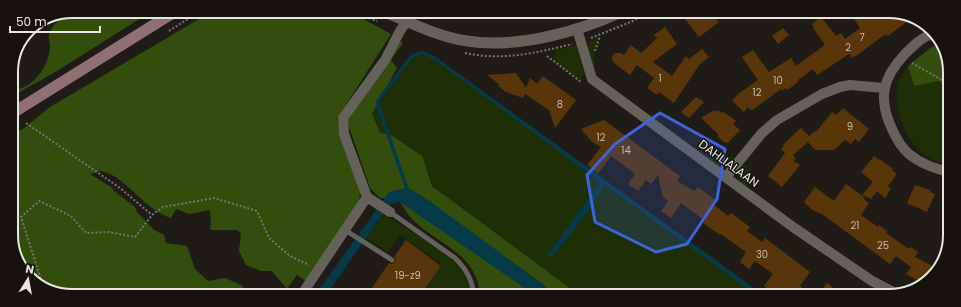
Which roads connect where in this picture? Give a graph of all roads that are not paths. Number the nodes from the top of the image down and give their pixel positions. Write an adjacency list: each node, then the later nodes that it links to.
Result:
1 (165, 18): 8 (main road)
2 (398, 18): 4 (street)
3 (605, 18): 5 (street)
4 (407, 22): 5 (street); 11 (street)
5 (577, 29): 10 (street, DAHLIALAAN)
6 (928, 36): 7 (street)
7 (884, 88): 9 (street); 10 (street)
8 (18, 110)
9 (943, 171)
10 (726, 177): 17 (street, DAHLIALAAN)
11 (367, 197): 12 (street); 13 (street)
12 (390, 212): 16 (lane)
13 (349, 232): 14 (lane); 15 (street)
14 (392, 260)
15 (305, 289)
16 (473, 289)
17 (887, 289)

